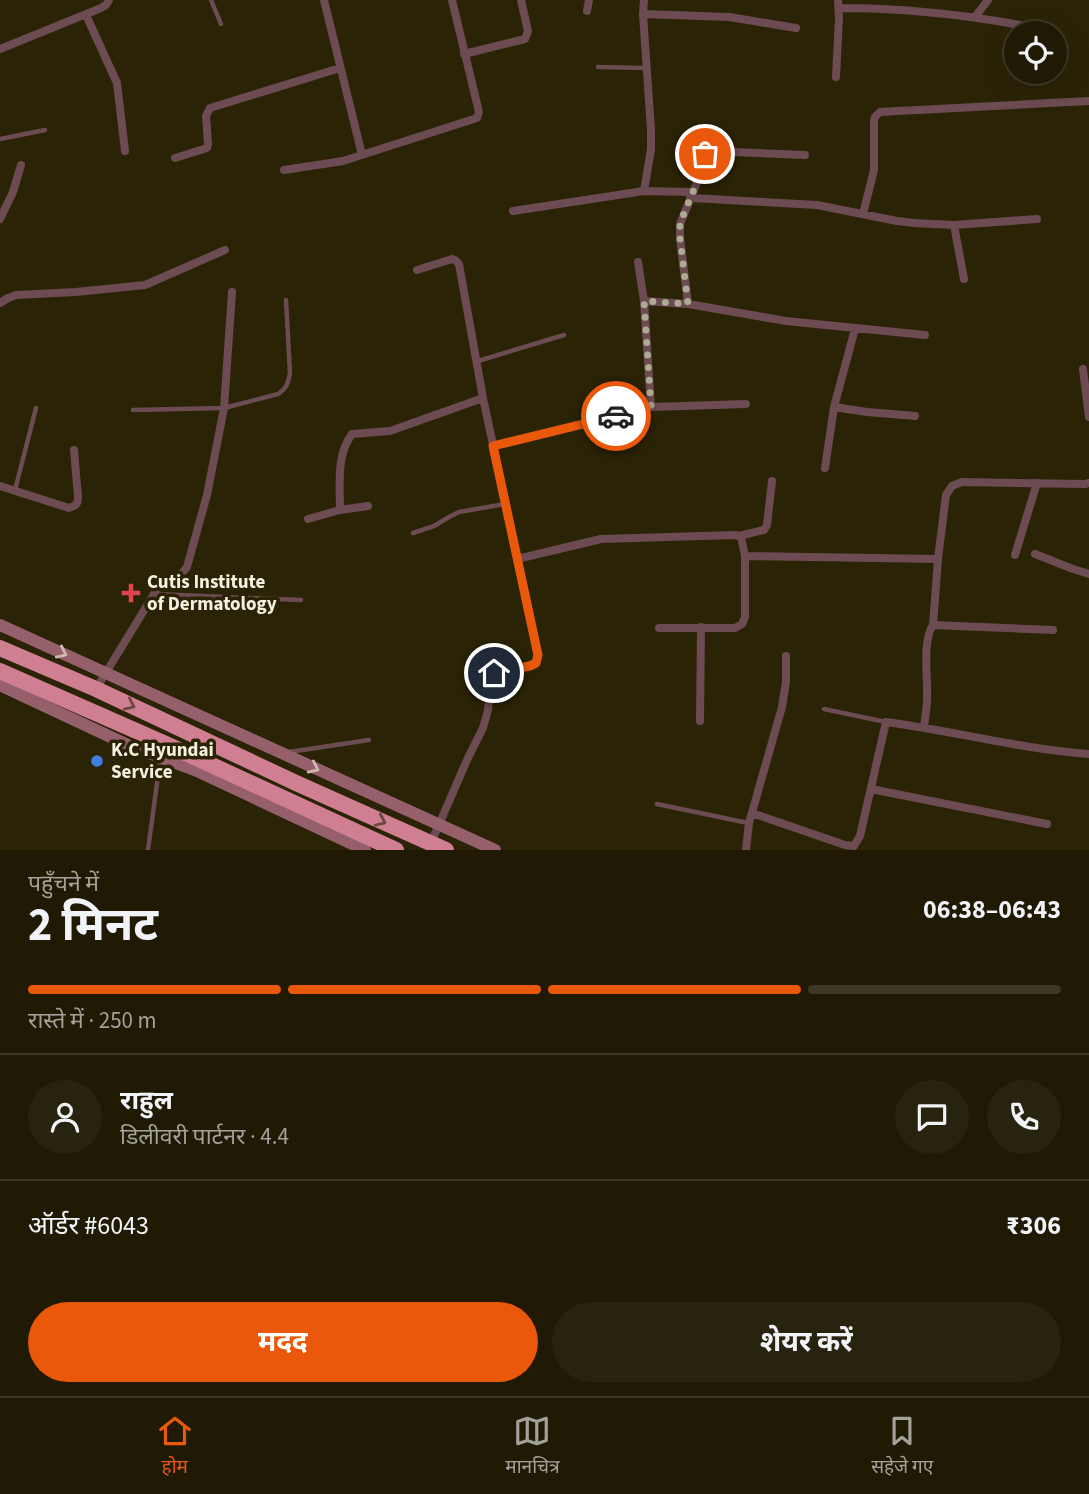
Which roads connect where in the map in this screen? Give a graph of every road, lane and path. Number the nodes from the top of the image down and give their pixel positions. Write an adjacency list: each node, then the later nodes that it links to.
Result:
1 (109, 0): 12 (street)
2 (211, 0): 15 (lane)
3 (324, 0): 20 (street)
4 (452, 0): 18 (street)
5 (521, 0): 18 (street)
6 (589, 0): 10 (street)
7 (644, 0): 11 (street)
8 (988, 0): 13 (street)
9 (838, 4): 13 (street); 22 (street)
10 (587, 11)
11 (643, 14): 16 (street); 21 (street)
12 (86, 15): 17 (street); 26 (street)
13 (975, 17): 14 (street)
14 (1004, 22)
15 (221, 24)
16 (796, 28)
17 (0, 49)
18 (464, 54): 27 (street)
19 (598, 67): 21 (lane)
20 (340, 68): 27 (street); 29 (street)
21 (648, 68): 32 (street)
22 (836, 77)
23 (1089, 101): 35 (street)
24 (45, 130): 25 (lane)
25 (0, 139)
26 (125, 151)
27 (362, 155): 31 (street)
28 (805, 155): 33 (street)
29 (175, 158)
30 (21, 165): 36 (street)
31 (284, 170)
32 (644, 191): 33 (street); 34 (street)
33 (691, 195): 35 (street); 47 (street)
34 (513, 211)
35 (863, 214): 38 (street)
36 (0, 219)
37 (1037, 219): 38 (street)
38 (954, 225): 42 (street)
39 (225, 250): 46 (street)
40 (638, 262): 45 (street)
41 (417, 270): 51 (street)
42 (964, 279)
43 (232, 292): 58 (street)
44 (286, 300): 58 (lane)
45 (644, 301): 47 (street); 55 (street)
46 (0, 303)
47 (688, 304): 48 (street)
48 (855, 329): 50 (street); 56 (street)
49 (564, 335): 51 (lane)
50 (925, 335)
51 (476, 361): 53 (street)
52 (1083, 369): 61 (street)
53 (483, 398): 62 (street); 72 (street)
54 (746, 404): 55 (street)
55 (651, 407): 62 (street)
56 (834, 407): 60 (street); 64 (street)
57 (36, 408): 69 (lane)
58 (224, 408): 59 (lane); 82 (street)
59 (133, 410)
60 (915, 416)
61 (1089, 417)
62 (493, 446): 70 (street)
63 (74, 450): 69 (street)
64 (825, 468)
65 (772, 481): 75 (street)
66 (1037, 483): 67 (street); 77 (street); 80 (street)
67 (1089, 483)
68 (0, 486): 69 (street)
69 (15, 491)
70 (505, 504): 74 (lane); 79 (street)
71 (368, 506): 72 (street)
72 (340, 510): 73 (street)
73 (308, 519)
74 (413, 533)
75 (739, 536): 78 (street); 79 (street)
76 (1035, 554): 81 (street)
77 (1015, 555)
78 (745, 556): 80 (street); 86 (street)
79 (517, 559): 108 (street)
80 (938, 559): 85 (street)
81 (1089, 574)
82 (154, 594): 83 (lane); 92 (street)
83 (301, 600)
84 (0, 625): 92 (street, one-way to 92)
85 (933, 625): 88 (street); 98 (street)
86 (701, 627): 87 (street); 96 (street)
87 (659, 628)
88 (1054, 630)
89 (0, 648): 94 (highway)
90 (786, 656): 105 (street)
91 (0, 671): 112 (highway)
92 (106, 674): 94 (street); 100 (street)
93 (0, 685): 102 (street)
94 (96, 689): 109 (highway, one-way to 109)
95 (824, 709): 97 (lane)
96 (700, 721)
97 (886, 723): 98 (street); 103 (street)
98 (924, 727): 101 (street)
99 (369, 740): 100 (lane)
100 (282, 754): 108 (street, one-way to 108)
101 (1089, 754)
102 (161, 757): 110 (lane); 111 (street)
103 (871, 789): 105 (street); 107 (street)
104 (657, 804): 106 (lane)
105 (752, 813): 106 (street)
106 (749, 823): 114 (street)
107 (1047, 824)
108 (438, 825): 109 (street); 113 (street)
109 (438, 846)
110 (148, 850)
111 (365, 850)
112 (396, 850)
113 (495, 850)
114 (746, 850)

